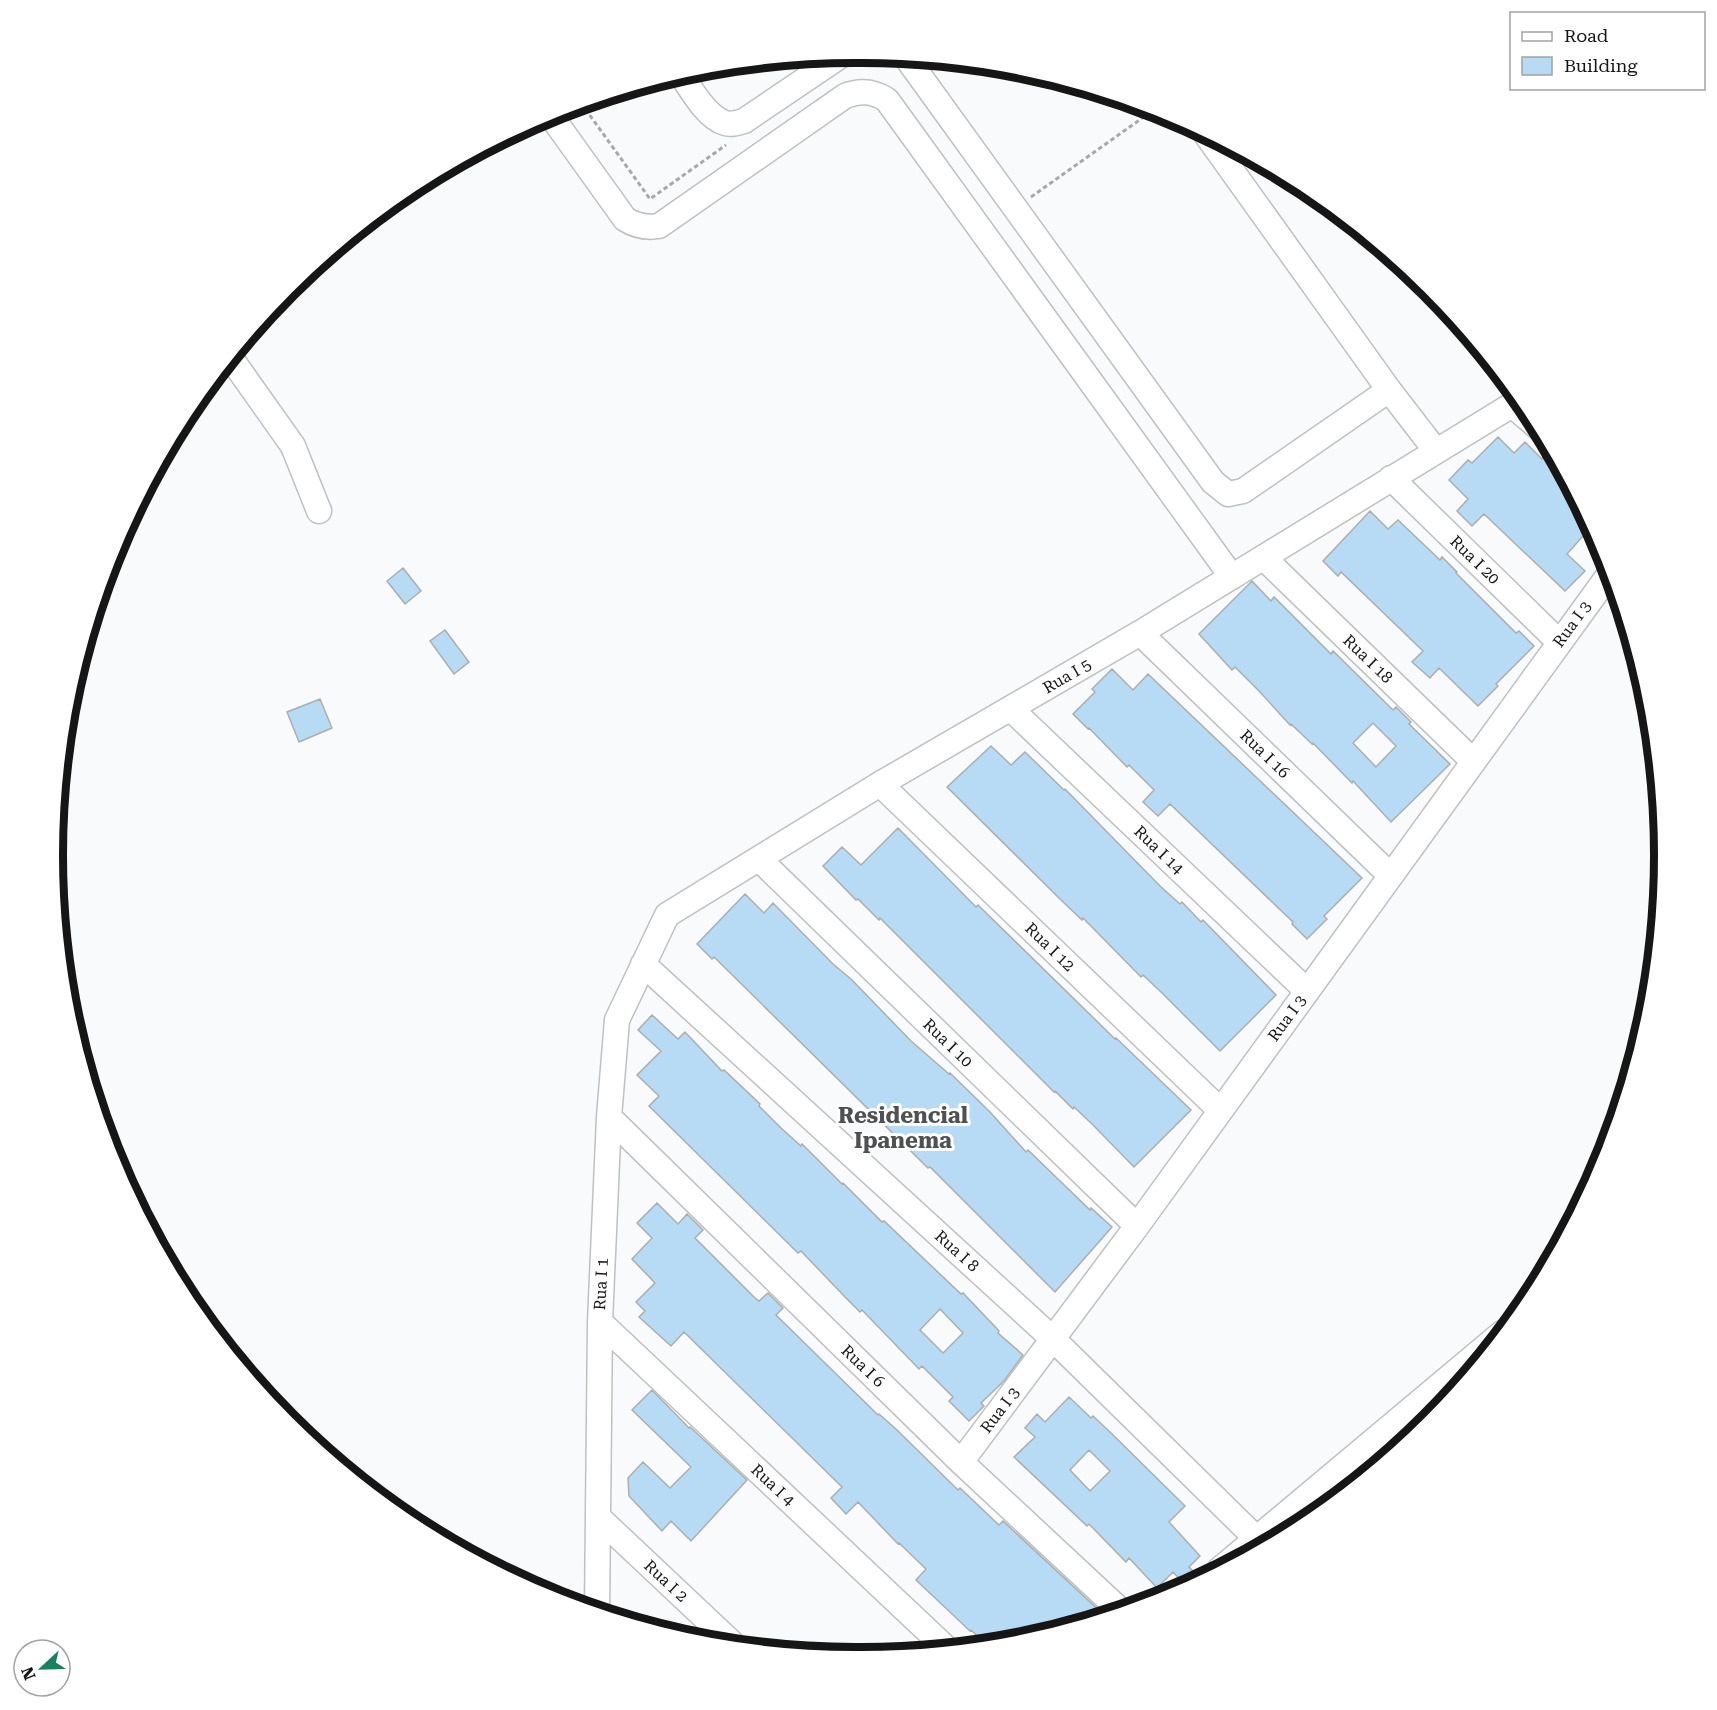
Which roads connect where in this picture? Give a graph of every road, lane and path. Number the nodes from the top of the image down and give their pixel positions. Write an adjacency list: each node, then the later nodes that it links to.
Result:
1 (828, 64): 6 (street)
2 (912, 65): 9 (street)
3 (686, 81): 6 (street)
4 (586, 110): 6 (path)
5 (1145, 116): 9 (path)
6 (744, 121)
7 (555, 122): 17 (street)
8 (1215, 146): 11 (street)
9 (1014, 208): 11 (street)
10 (235, 364): 15 (street)
11 (1389, 390): 13 (street)
12 (1509, 399): 13 (street, Rua I 5)
13 (1436, 451): 14 (street, Rua I 5)
14 (1391, 478): 16 (street, Rua I 5); 20 (street, Rua I 20)
15 (319, 511)
16 (1264, 558): 17 (street, Rua I 5); 22 (street, Rua I 18)
17 (1232, 577): 19 (street, Rua I 5)
18 (1605, 580): 20 (street, Rua I 3)
19 (1140, 633): 21 (street, Rua I 5); 25 (street, Rua I 16)
20 (1559, 642): 22 (street, Rua I 3)
21 (1011, 709): 23 (street, Rua I 5); 27 (street, Rua I 14)
22 (1473, 761): 25 (street, Rua I 3)
23 (880, 784): 24 (street, Rua I 5); 28 (street, Rua I 12)
24 (759, 859): 26 (street, Rua I 5); 30 (street, Rua I 10)
25 (1390, 875): 27 (street, Rua I 3)
26 (643, 964): 29 (street, Rua I 1); 32 (street, Rua I 8)
27 (1307, 991): 28 (street, Rua I 3)
28 (1220, 1110): 30 (street, Rua I 3)
29 (609, 1118): 31 (street, Rua I 1); 34 (street, Rua I 6)
30 (1137, 1226): 32 (street, Rua I 3)
31 (600, 1322): 35 (street, Rua I 1); 41 (street, Rua I 4)
32 (1054, 1340): 34 (street, Rua I 3); 37 (street, Rua I 8)
33 (1469, 1362): 36 (street)
34 (961, 1462): 39 (street, Rua I 6)
35 (598, 1517): 38 (street, Rua I 1); 40 (street, Rua I 2)
36 (1269, 1534)
37 (1259, 1541)
38 (597, 1604)
39 (1115, 1606)
40 (723, 1636)
41 (940, 1642)

